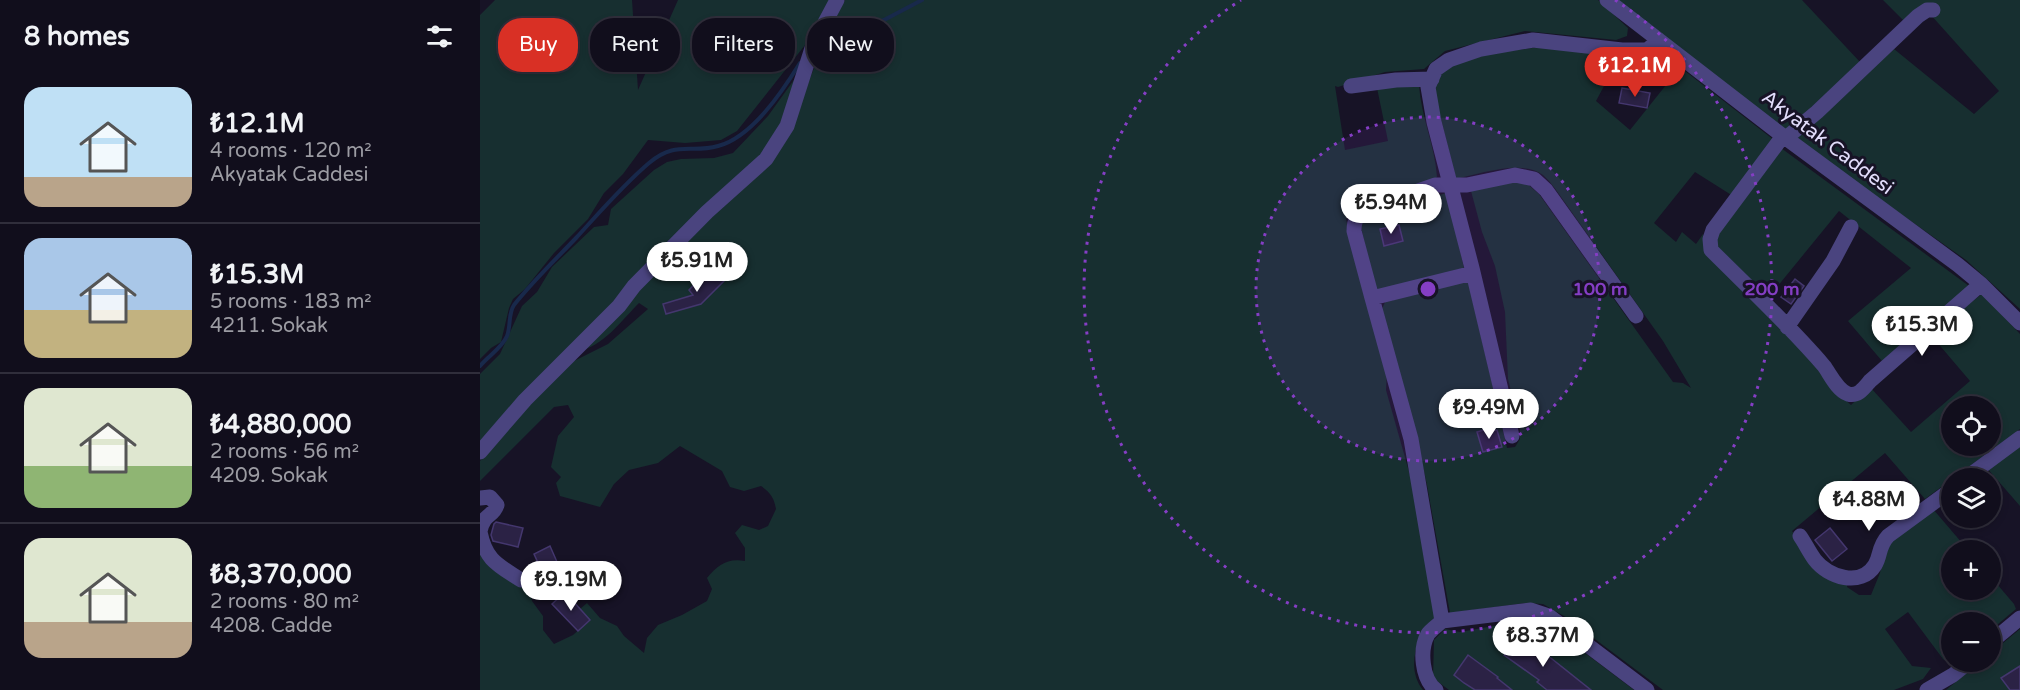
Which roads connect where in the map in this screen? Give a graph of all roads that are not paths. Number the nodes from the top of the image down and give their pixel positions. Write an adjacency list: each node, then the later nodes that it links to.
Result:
1 (837, 0): 18 (street)
2 (1607, 0): 4 (street, Akyatak Caddesi)
3 (1933, 10): 7 (street)
4 (1659, 40): 5 (street); 7 (street, Akyatak Caddesi)
5 (1432, 79): 6 (street); 8 (street)
6 (1351, 86)
7 (1784, 137): 11 (street, Akyatak Caddesi); 15 (street)
8 (1450, 185): 10 (street); 12 (street); 13 (street)
9 (1851, 227): 15 (street)
10 (1473, 273): 12 (street); 16 (street)
11 (1981, 284): 14 (street, Akyatak Caddesi); 15 (street)
12 (1372, 298): 26 (street)
13 (1635, 316)
14 (2020, 323)
15 (1787, 327)
16 (1512, 436)
17 (2020, 438): 19 (street)
18 (480, 452)
19 (1980, 468)
20 (1941, 497): 23 (street)
21 (480, 498): 22 (street)
22 (480, 531): 24 (street)
23 (1800, 536)
24 (521, 580)
25 (2020, 618): 27 (street)
26 (1442, 621): 29 (street); 30 (street)
27 (2001, 634)
28 (1957, 672): 31 (street)
29 (1436, 690)
30 (1647, 690)
31 (1927, 690)

